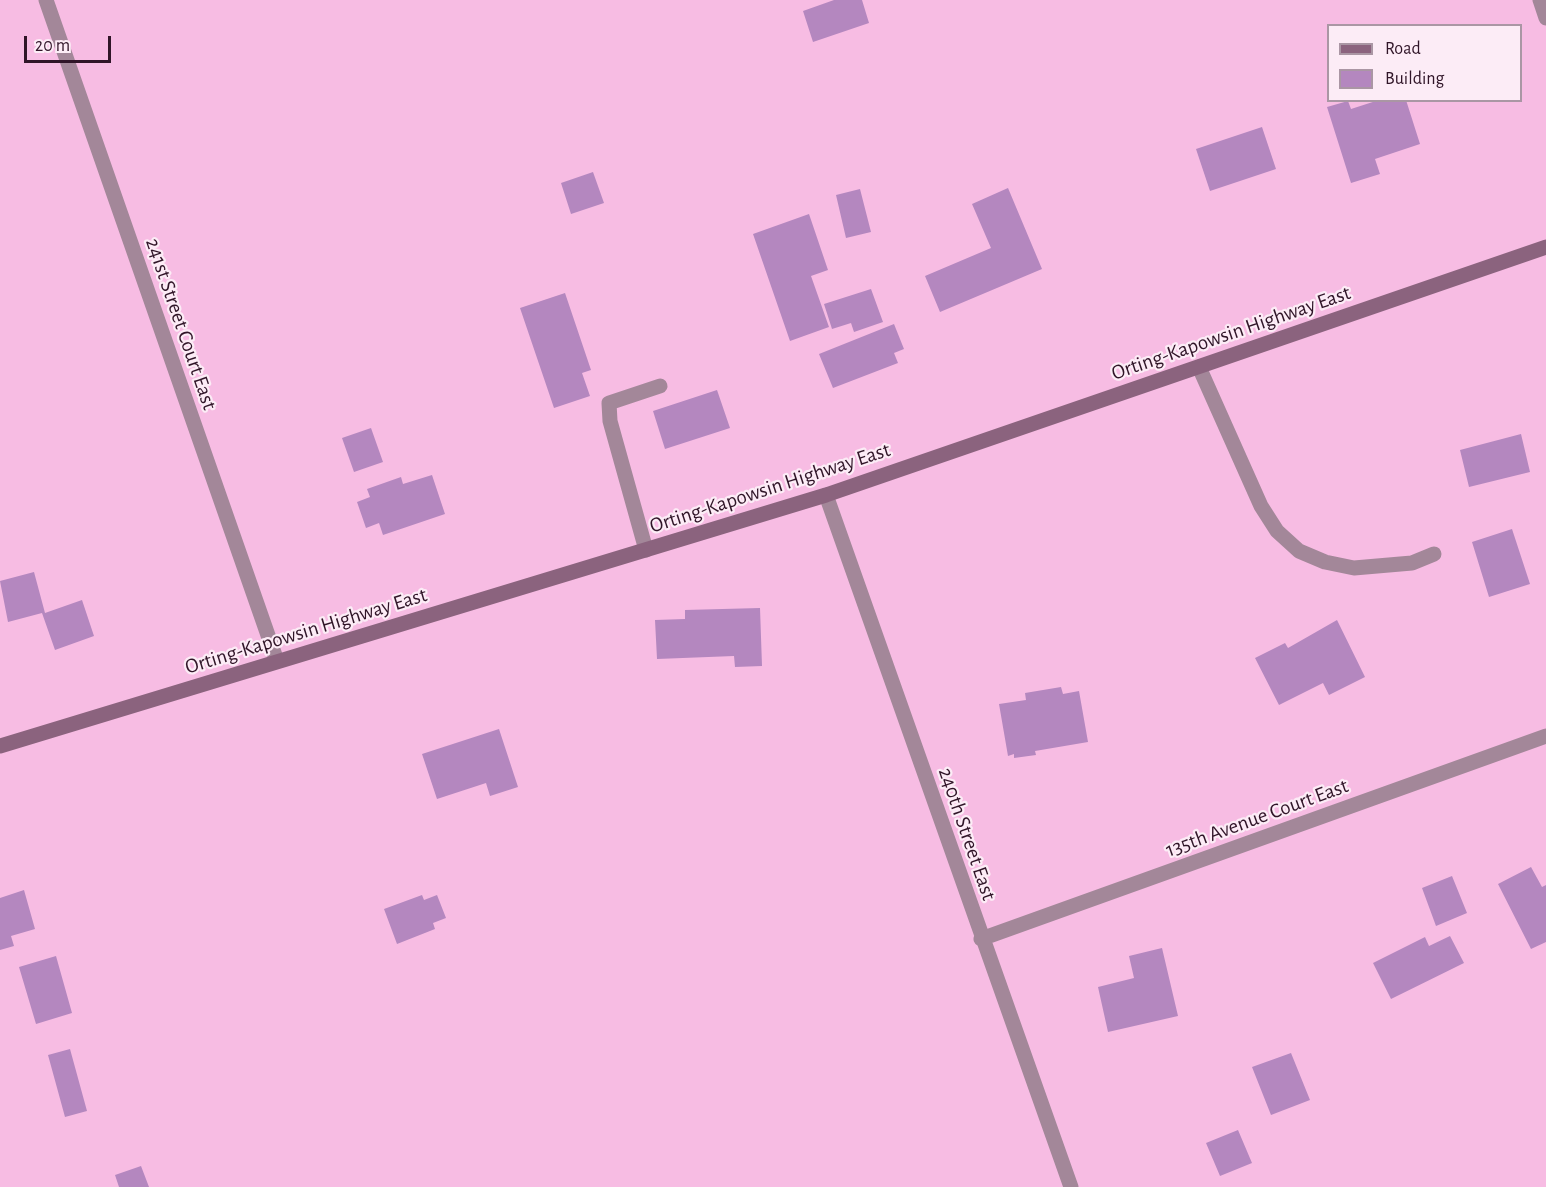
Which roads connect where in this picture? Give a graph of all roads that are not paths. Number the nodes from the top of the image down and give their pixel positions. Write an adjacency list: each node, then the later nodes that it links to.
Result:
1 (46, 0): 10 (street, 241st Street Court East)
2 (1540, 0): 3 (street)
3 (1546, 18)
4 (1546, 247): 5 (main road, Orting-Kapowsin Highway East)
5 (1199, 367): 7 (main road, Orting-Kapowsin Highway East); 9 (street)
6 (660, 386): 8 (street)
7 (826, 495): 8 (main road, Orting-Kapowsin Highway East); 13 (street, 240th Street East)
8 (646, 550): 10 (main road, Orting-Kapowsin Highway East)
9 (1434, 554)
10 (277, 661): 12 (main road, Orting-Kapowsin Highway East)
11 (1546, 736): 13 (street, 135th Avenue Court East)
12 (0, 746)
13 (981, 939): 14 (street, 240th Street East)
14 (1071, 1187)

